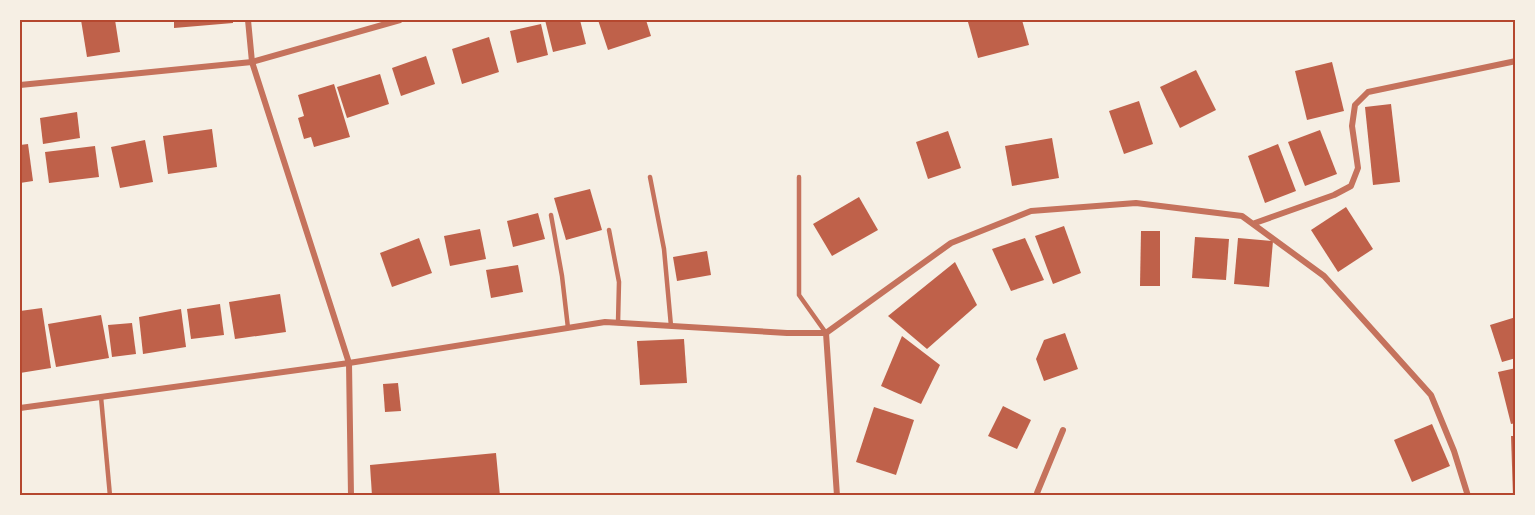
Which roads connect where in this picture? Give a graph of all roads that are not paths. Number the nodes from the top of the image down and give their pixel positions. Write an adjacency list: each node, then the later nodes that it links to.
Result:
1 (248, 20): 4 (street)
2 (400, 20): 4 (street)
3 (1515, 61): 9 (street)
4 (252, 62): 5 (street); 15 (street)
5 (20, 86)
6 (650, 177): 12 (lane)
7 (799, 177): 14 (lane)
8 (551, 216): 13 (lane)
9 (1255, 223): 14 (street); 23 (street)
10 (609, 230): 11 (lane)
11 (618, 323): 12 (street); 13 (street)
12 (671, 326): 14 (street)
13 (568, 328): 15 (street)
14 (826, 333): 21 (street)
15 (349, 363): 16 (street); 20 (street)
16 (101, 397): 17 (street); 19 (lane)
17 (20, 408)
18 (1063, 430): 22 (street)
19 (110, 495)
20 (351, 495)
21 (837, 495)
22 (1040, 495)
23 (1468, 495)

